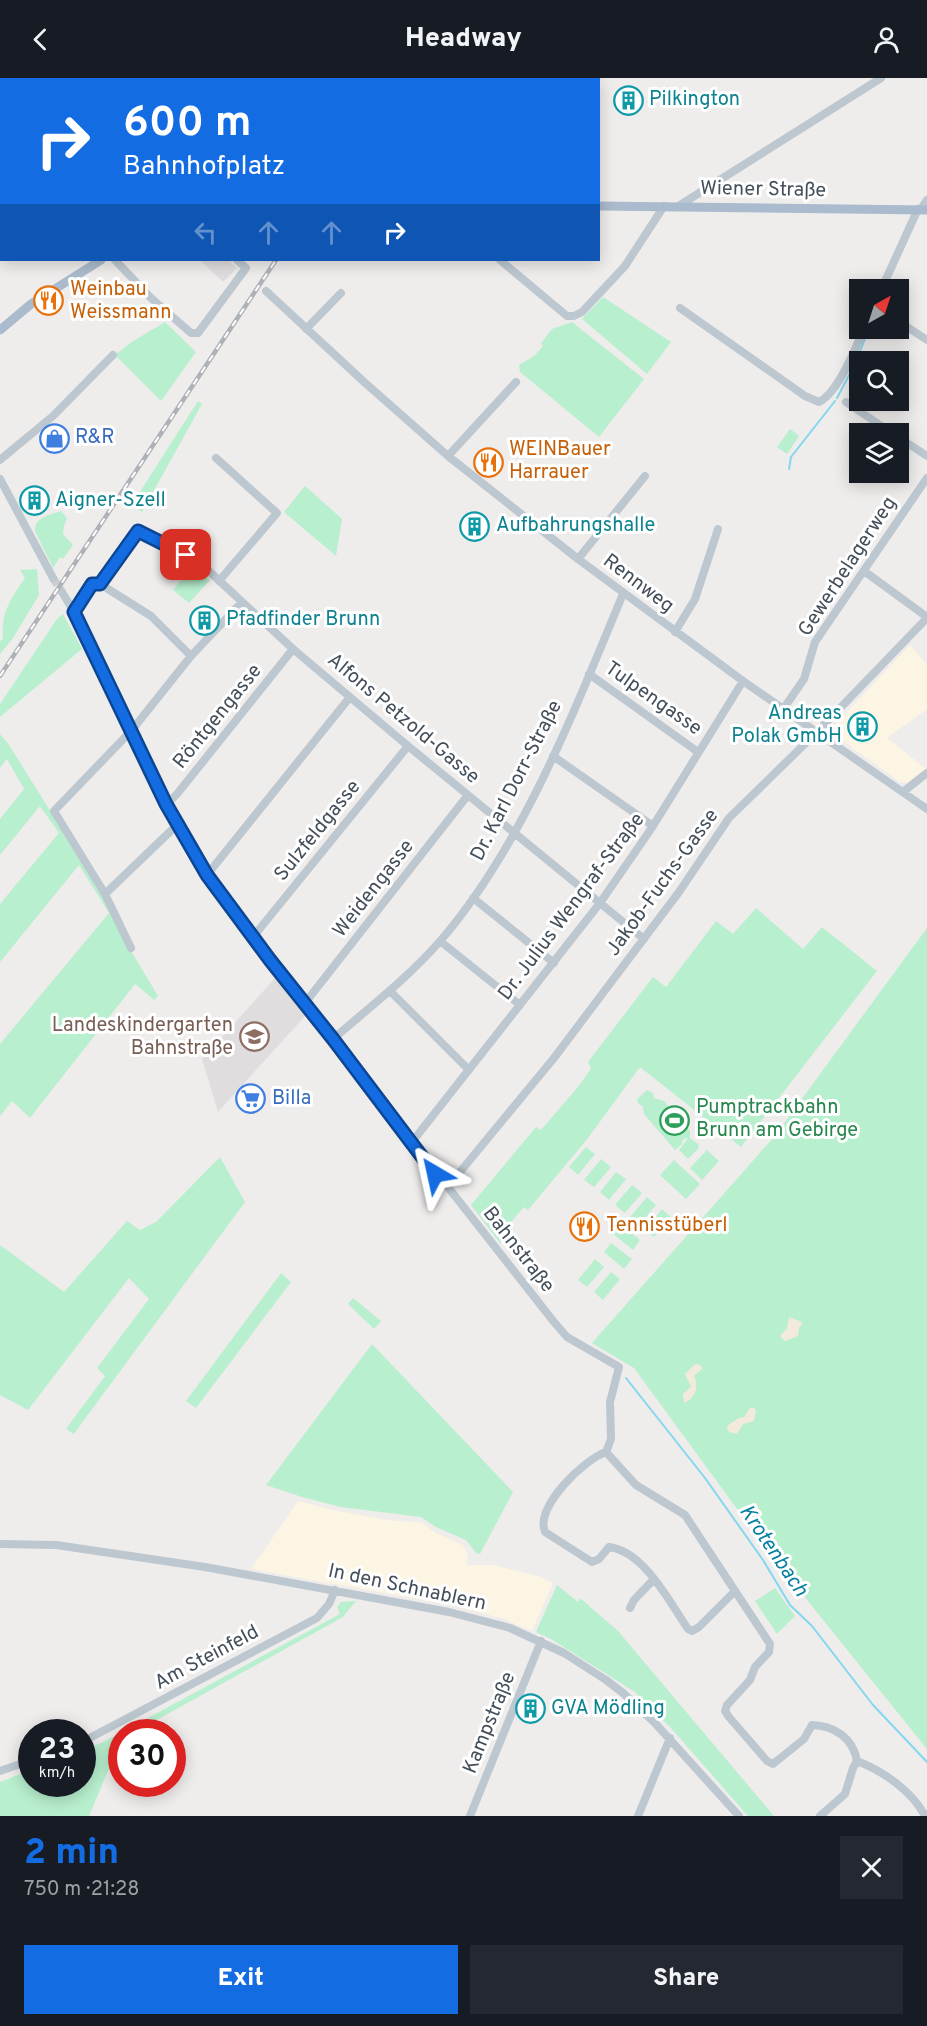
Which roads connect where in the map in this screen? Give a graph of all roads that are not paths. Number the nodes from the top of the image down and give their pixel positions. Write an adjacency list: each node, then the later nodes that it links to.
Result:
1 (881, 78): 5 (street)
2 (927, 200): 6 (street)
3 (600, 206): 4 (main road, Wiener Straße)
4 (664, 206): 5 (main road, Wiener Straße); 11 (street)
5 (677, 207): 6 (main road, Wiener Straße)
6 (922, 209): 13 (street)
7 (86, 261): 12 (main road)
8 (100, 261): 12 (main road)
9 (116, 261): 10 (street)
10 (238, 261)
11 (501, 261)
12 (80, 275): 19 (main road)
13 (887, 279)
14 (266, 291): 18 (street, Rennweg)
15 (341, 292): 18 (street)
16 (680, 308): 20 (street)
17 (909, 328): 21 (street)
18 (306, 329): 27 (street, Rennweg)
19 (0, 330)
20 (859, 339)
21 (927, 340)
22 (113, 355): 30 (street)
23 (516, 382): 27 (street)
24 (846, 402): 25 (street)
25 (877, 423)
26 (909, 444): 28 (street)
27 (448, 456): 35 (street, Rennweg)
28 (927, 456)
29 (216, 458): 38 (street)
30 (0, 460)
31 (645, 476): 35 (street)
32 (927, 478): 36 (street, Gewerbelagerweg)
33 (0, 479): 37 (street)
34 (718, 530): 45 (street)
35 (578, 559): 41 (street, Rennweg)
36 (864, 571): 44 (street); 51 (street, Gewerbelagerweg)
37 (53, 578)
38 (219, 581): 39 (street, Alfons Petzold-Gasse); 42 (street, Alfons Petzold-Gasse)
39 (100, 584): 43 (street); 47 (street)
40 (62, 592): 43 (street, Bahnstraße)
41 (623, 594): 45 (street, Rennweg); 48 (street, Dr. Karl Dorr-Straße)
42 (242, 602): 46 (street, Alfons Petzold-Gasse); 47 (street)
43 (74, 612): 52 (street, Bahnstraße)
44 (927, 617): 53 (street, Jakob-Fuchs-Gasse)
45 (675, 632): 49 (street, Rennweg)
46 (293, 649): 50 (street, Alfons Petzold-Gasse); 60 (street, Röntgengasse)
47 (191, 656): 52 (street)
48 (589, 674): 55 (street, Tulpengasse); 56 (street, Dr. Karl Dorr-Straße)
49 (743, 681): 51 (street, Rennweg); 55 (street, Dr. Julius Wengraf-Straße)
50 (351, 697): 54 (street, Alfons Petzold-Gasse); 65 (street)
51 (784, 708): 53 (street, Rennweg)
52 (132, 730): 60 (street, Bahnstraße); 66 (street)
53 (817, 732): 58 (street, Rennweg); 70 (street, Jakob-Fuchs-Gasse)
54 (408, 746): 59 (street, Alfons Petzold-Gasse); 69 (street, Sulzfeldgasse)
55 (699, 752): 63 (street, Dr. Julius Wengraf-Straße)
56 (553, 756): 63 (street); 64 (street, Dr. Karl Dorr-Straße)
57 (927, 773): 58 (street)
58 (903, 792): 61 (street, Rennweg)
59 (468, 795): 64 (street, Alfons Petzold-Gasse); 75 (street, Weidengasse)
60 (166, 804): 62 (street, Bahnstraße)
61 (927, 809)
62 (178, 824): 65 (street, Bahnstraße); 66 (street)
63 (653, 826): 68 (street, Dr. Julius Wengraf-Straße)
64 (514, 832): 67 (street, Dr. Karl Dorr-Straße); 68 (street, Alfons Petzold-Gasse)
65 (207, 875): 69 (street, Bahnstraße)
66 (105, 894): 72 (street)
67 (473, 898): 71 (street, Dr. Karl Dorr-Straße); 73 (street)
68 (600, 903): 70 (street, Alfons Petzold-Gasse); 73 (street, Dr. Julius Wengraf-Straße)
69 (253, 937): 75 (street, Bahnstraße)
70 (644, 939): 80 (street, Jakob-Fuchs-Gasse)
71 (440, 941): 74 (street, Dr. Karl Dorr-Straße); 76 (street)
72 (131, 948)
73 (554, 963): 76 (street, Dr. Julius Wengraf-Straße)
74 (390, 991): 77 (street, Dr. Karl Dorr-Straße); 78 (street)
75 (305, 1003): 77 (street, Bahnstraße)
76 (520, 1005): 78 (street, Dr. Julius Wengraf-Straße)
77 (333, 1039): 79 (street, Bahnstraße)
78 (468, 1070): 79 (street, Dr. Julius Wengraf-Straße)
79 (411, 1142): 80 (street, Bahnstraße)
80 (444, 1182): 81 (street, Bahnstraße)
81 (606, 1452): 83 (street); 85 (street)
82 (0, 1544): 84 (street, In den Schnablern)
83 (654, 1579): 85 (street); 86 (street)
84 (335, 1590): 87 (street, In den Schnablern); 88 (street, Am Steinfeld)
85 (735, 1591): 90 (street)
86 (630, 1608)
87 (541, 1641): 89 (street, In den Schnablern); 93 (street, Kampstraße)
88 (96, 1735)
89 (670, 1738): 94 (street); 95 (street, In den Schnablern)
90 (857, 1761): 96 (street); 97 (street)
91 (18, 1765): 92 (street)
92 (0, 1771)
93 (470, 1816)
94 (638, 1816)
95 (738, 1816)
96 (820, 1816)
97 (925, 1816)

